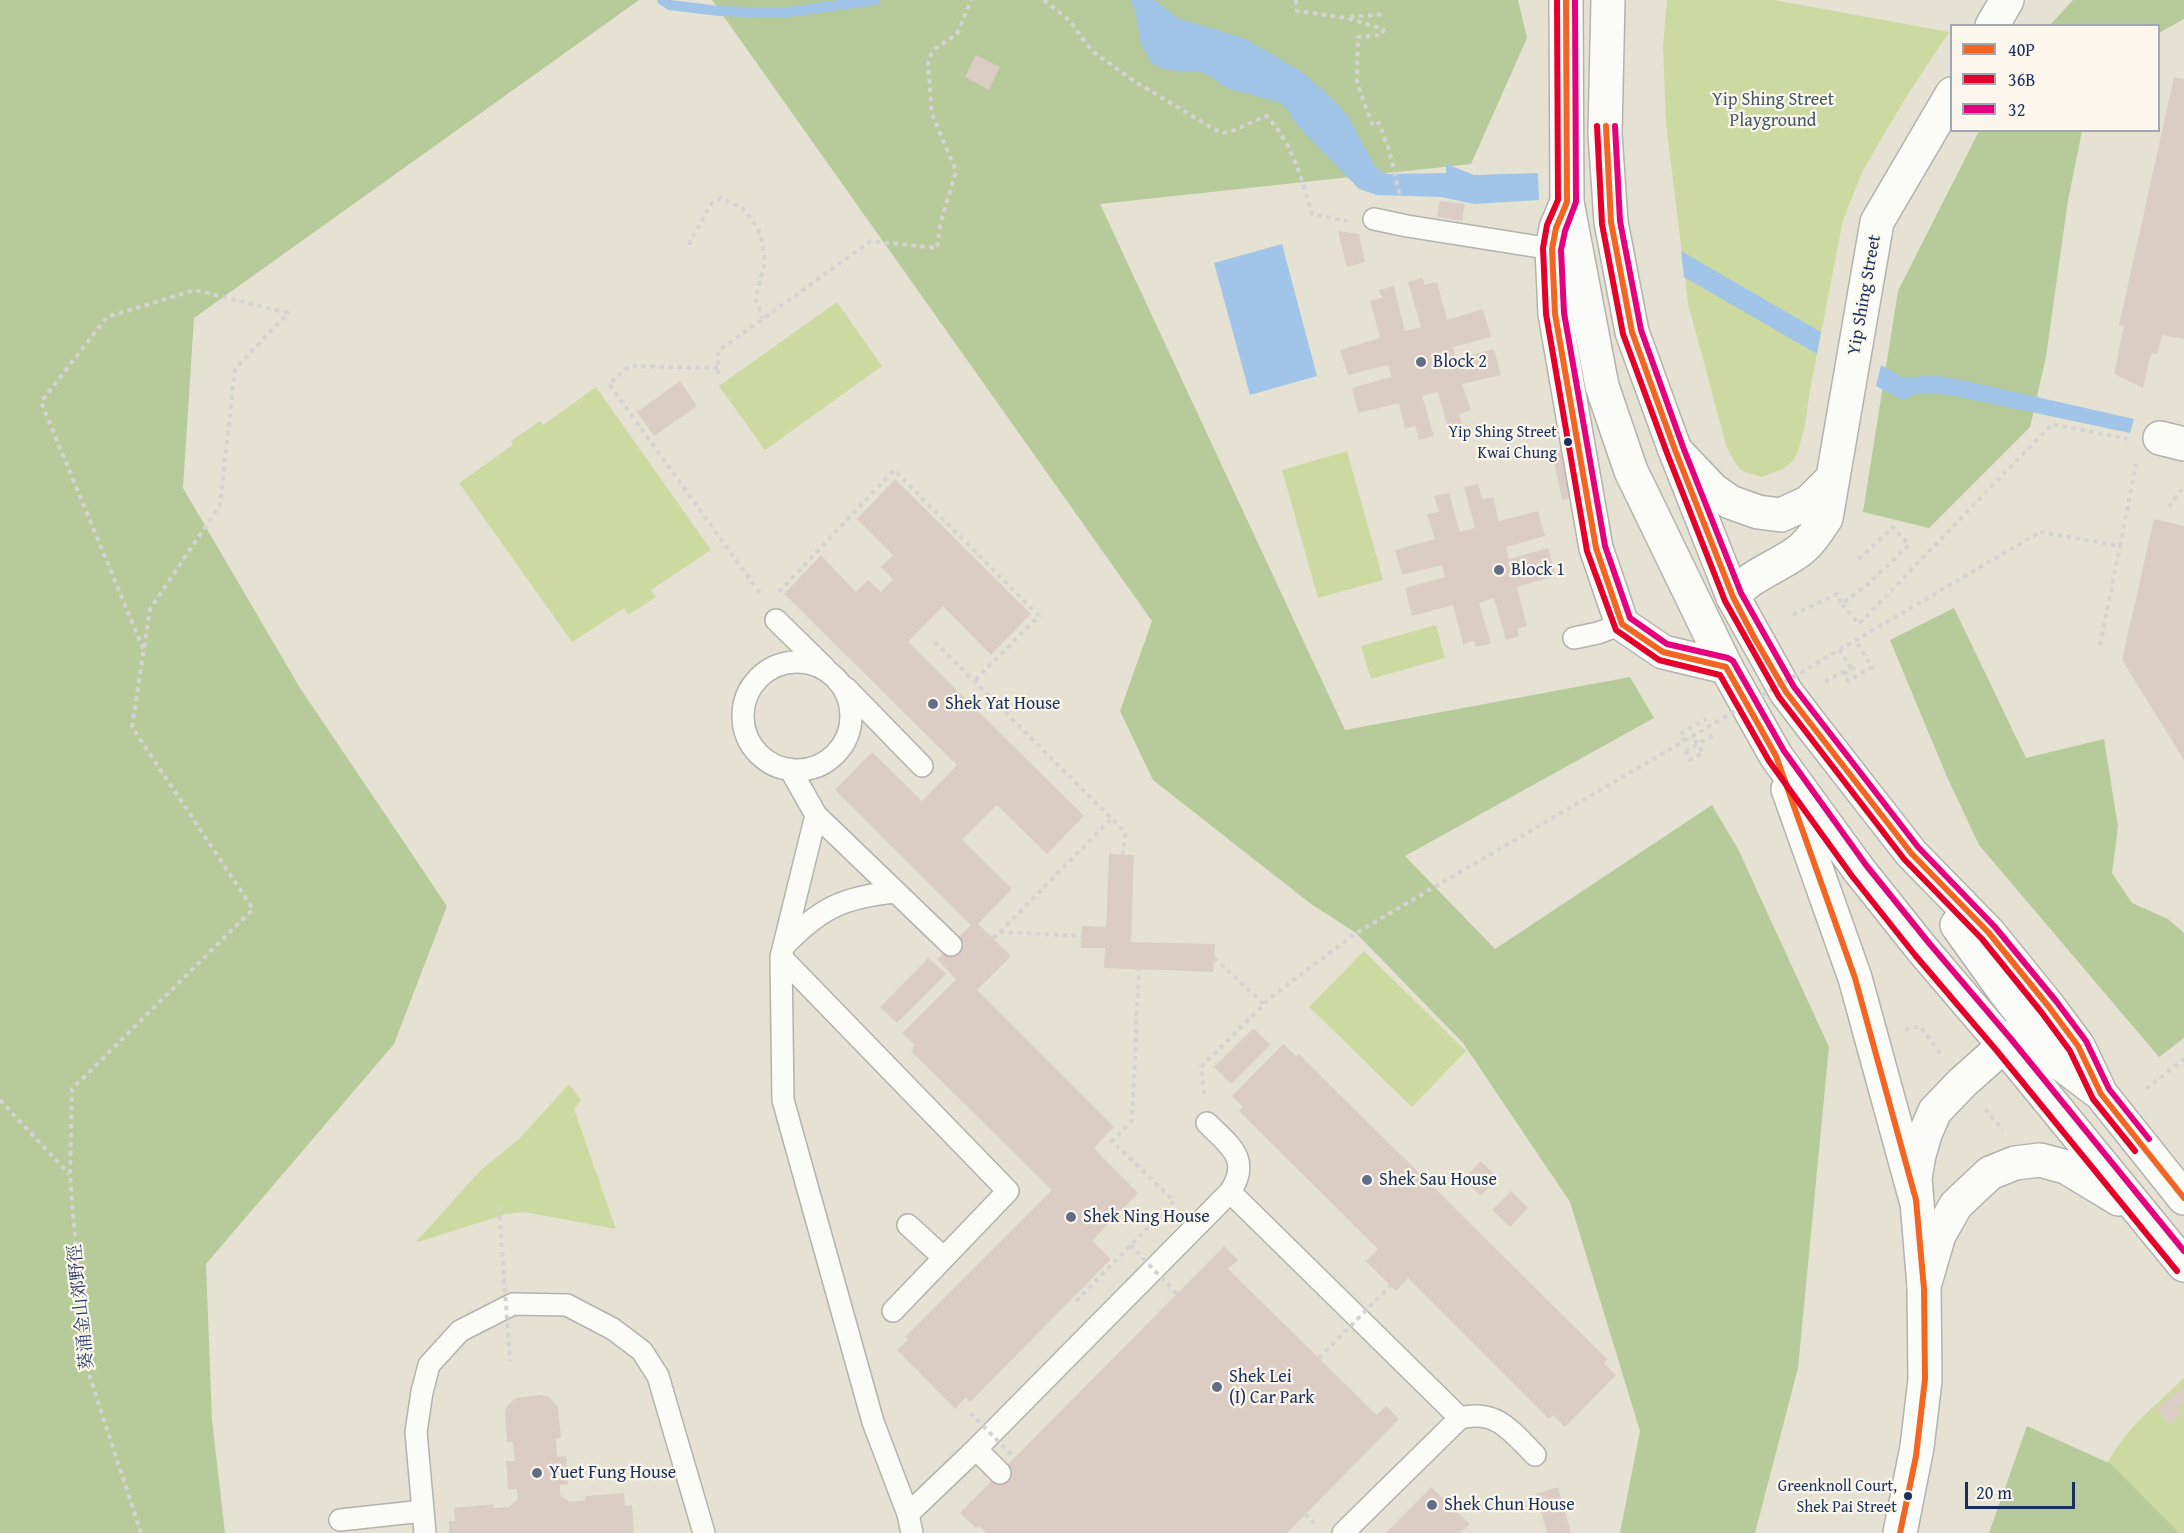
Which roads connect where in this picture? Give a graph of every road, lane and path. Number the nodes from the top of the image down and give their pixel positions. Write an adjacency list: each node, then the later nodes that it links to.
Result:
1 (971, 0): 16 (path)
2 (1044, 0): 13 (path)
3 (1296, 0): 8 (path)
4 (1566, 0): 12 (main road)
5 (1608, 0): 18 (main road)
6 (2007, 0): 9 (main road)
7 (1386, 14): 8 (path)
8 (1347, 18): 11 (path)
9 (1993, 24)
10 (1950, 97): 19 (main road, Yip Shing Street)
11 (1402, 202)
12 (1567, 202): 15 (main road); 37 (main road)
13 (1376, 220): 15 (lane)
14 (690, 245): 16 (path)
15 (1552, 249): 29 (main road)
16 (763, 319): 27 (path)
17 (2153, 444): 22 (path); 26 (path)
18 (1675, 450): 19 (main road); 25 (main road)
19 (1832, 479): 25 (main road, Yip Shing Street)
20 (2184, 489): 21 (path)
21 (2169, 507)
22 (2120, 546): 31 (path, bridge); 33 (path)
23 (1858, 560): 26 (path)
24 (776, 595): 39 (path)
25 (1733, 597): 50 (main road)
26 (1842, 604): 28 (path)
27 (772, 612): 38 (lane)
28 (1793, 615)
29 (1622, 624): 30 (lane); 37 (main road)
30 (1574, 638)
31 (1856, 640): 34 (path, bridge); 36 (path)
32 (935, 642): 39 (path)
33 (2100, 645)
34 (1839, 649): 36 (path); 43 (path, bridge)
35 (144, 651): 35 (path); 68 (path, 葵涌金山郊野徑)
36 (1851, 666): 40 (path)
37 (1726, 667): 45 (main road)
38 (834, 677): 46 (lane); 47 (lane); 47 (lane)
39 (974, 681): 49 (path)
40 (1825, 682)
41 (1706, 719): 44 (path)
42 (1716, 734): 43 (path, bridge)
43 (1693, 736): 44 (path, bridge)
44 (1684, 741): 60 (path)
45 (1776, 756): 62 (main road); 71 (main road)
46 (922, 766)
47 (790, 769): 48 (lane)
48 (816, 815): 52 (lane); 57 (lane)
49 (1112, 818): 51 (path); 53 (path)
50 (1911, 853): 61 (main road); 65 (main road)
51 (1124, 854)
52 (895, 892): 56 (lane); 57 (lane)
53 (1000, 932): 54 (path); 55 (path)
54 (1082, 936)
55 (993, 938)
56 (951, 945)
57 (782, 952): 76 (lane); 93 (lane)
58 (1214, 958): 60 (path)
59 (1139, 969): 75 (path)
60 (1264, 1004): 67 (path)
61 (2029, 1023): 62 (main road); 65 (main road)
62 (2004, 1045): 71 (main road); 73 (main road)
63 (2184, 1059): 64 (path)
64 (2146, 1089)
65 (2101, 1094): 70 (main road)
66 (0, 1100): 68 (path)
67 (1207, 1123): 69 (lane)
68 (70, 1175): 94 (path, 葵涌金山郊野徑)
69 (1230, 1192): 86 (lane); 87 (lane)
70 (2184, 1198)
71 (1916, 1200): 79 (main road)
72 (499, 1207): 84 (path, bridge)
73 (2143, 1215): 77 (main road); 79 (main road)
74 (909, 1225): 76 (lane)
75 (1130, 1245): 80 (path, bridge); 81 (path)
76 (944, 1258): 82 (lane)
77 (2184, 1265)
78 (1391, 1285): 83 (path, bridge)
79 (1924, 1286): 98 (main road)
80 (1177, 1294)
81 (1074, 1304)
82 (893, 1311)
83 (1319, 1358)
84 (510, 1361)
85 (970, 1413): 89 (path, bridge)
86 (1460, 1418): 88 (lane); 97 (lane)
87 (976, 1449): 90 (lane); 93 (lane)
88 (1534, 1455)
89 (1015, 1458)
90 (1000, 1473)
91 (423, 1511): 92 (lane); 95 (lane); 96 (lane)
92 (340, 1520)
93 (910, 1524)
94 (141, 1533)
95 (425, 1533)
96 (704, 1533)
97 (1343, 1533)
98 (1900, 1533)

